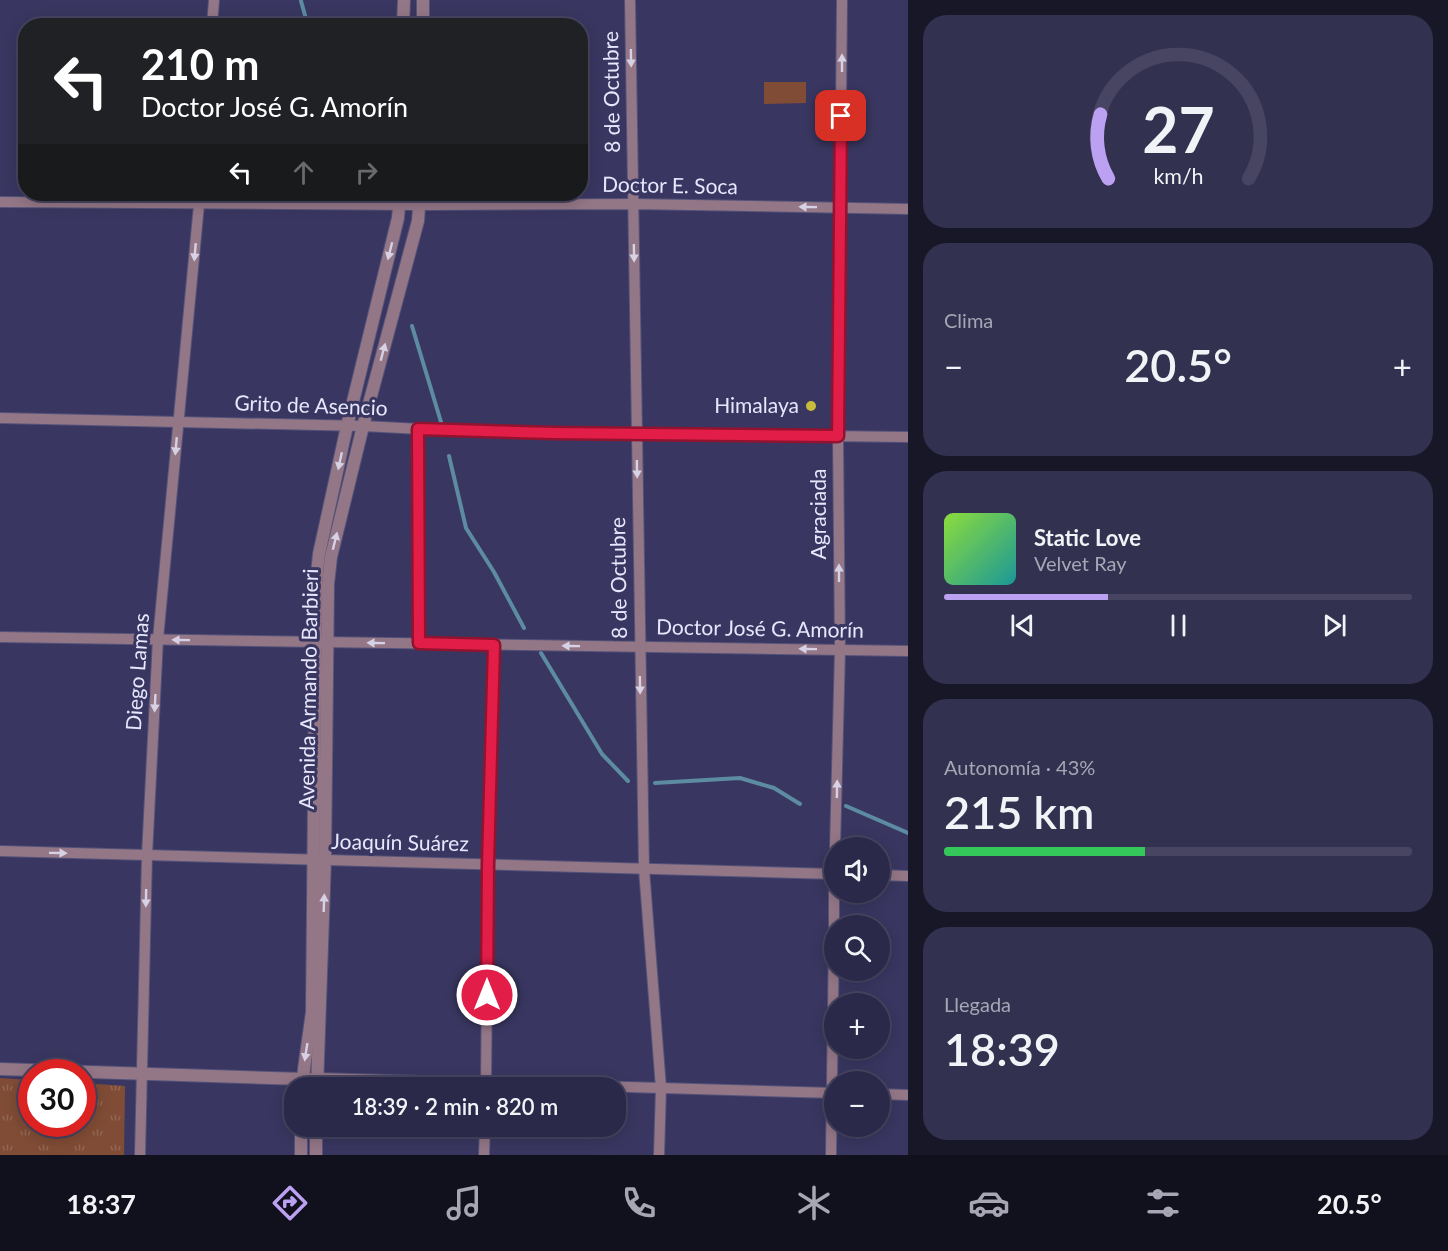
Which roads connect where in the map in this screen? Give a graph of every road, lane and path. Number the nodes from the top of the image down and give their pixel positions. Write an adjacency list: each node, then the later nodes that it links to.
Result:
1 (214, 0): 6 (street)
2 (404, 0): 7 (street)
3 (423, 0): 8 (street)
4 (630, 0): 15 (street, 8 de Octubre, one-way to 15)
5 (842, 0): 16 (street, Agraciada, one-way to 5)
6 (213, 18)
7 (403, 18)
8 (423, 18)
9 (67, 201): 14 (street, Doctor E. Soca)
10 (200, 201): 19 (street, Diego Lamas, one-way to 19)
11 (400, 201): 20 (street, Avenida Armando Barbieri, one-way to 20)
12 (420, 201): 21 (street, Avenida Armando Barbieri, one-way to 12)
13 (506, 201): 15 (street, Doctor E. Soca)
14 (0, 202)
15 (634, 204): 16 (street, Doctor E. Soca, one-way to 15); 23 (street, 8 de Octubre, one-way to 23)
16 (840, 208): 17 (street, Doctor E. Soca); 24 (street, Agraciada)
17 (908, 209)
18 (0, 418): 19 (street, Grito de Asencio)
19 (178, 422): 20 (street, Grito de Asencio); 27 (street, Diego Lamas, one-way to 27)
20 (347, 426): 21 (street, Grito de Asencio); 28 (street, Avenida Armando Barbieri, one-way to 28)
21 (363, 426): 22 (street, Grito de Asencio); 28 (street, Avenida Armando Barbieri, one-way to 21)
22 (418, 429): 23 (street, Grito de Asencio); 29 (lane)
23 (636, 434): 24 (street, Grito de Asencio); 31 (street, 8 de Octubre, one-way to 31)
24 (838, 436): 25 (street, Grito de Asencio); 32 (street, Agraciada, one-way to 24)
25 (908, 437)
26 (0, 637): 27 (street, Doctor José G. Amorín)
27 (159, 639): 28 (street, Doctor José G. Amorín, one-way to 27); 36 (street, Diego Lamas, one-way to 36)
28 (321, 642): 29 (street, Doctor José G. Amorín, one-way to 28); 37 (street, Avenida Armando Barbieri)
29 (419, 643): 30 (street, Doctor José G. Amorín)
30 (494, 645): 31 (street, Doctor José G. Amorín, one-way to 30); 38 (street)
31 (640, 647): 32 (street, Doctor José G. Amorín, one-way to 31); 39 (street, 8 de Octubre, one-way to 39)
32 (840, 650): 33 (street, Doctor José G. Amorín); 34 (street, Agraciada, one-way to 32)
33 (908, 651)
34 (835, 837)
35 (0, 852): 36 (street, Joaquín Suárez, one-way to 36)
36 (147, 855): 37 (street, Joaquín Suárez); 46 (street, Diego Lamas, one-way to 46)
37 (319, 860): 38 (street, Joaquín Suárez); 47 (street, Avenida Armando Barbieri, one-way to 47); 48 (street, Avenida Armando Barbieri, one-way to 37)
38 (488, 864): 39 (street, Joaquín Suárez); 49 (street)
39 (644, 868): 40 (street, Joaquín Suárez); 52 (street, 8 de Octubre)
40 (824, 874)
41 (890, 875): 42 (street)
42 (908, 876)
43 (834, 981): 45 (street)
44 (0, 1069): 46 (street)
45 (833, 1071)
46 (141, 1074): 50 (street); 60 (street, Diego Lamas)
47 (304, 1077)
48 (317, 1077)
49 (486, 1077)
50 (284, 1082)
51 (626, 1087): 52 (street)
52 (661, 1088): 53 (street); 64 (street, 8 de Octubre)
53 (824, 1093)
54 (890, 1094): 55 (street)
55 (908, 1095)
56 (302, 1137): 61 (street)
57 (316, 1137): 62 (street)
58 (485, 1137): 63 (street)
59 (832, 1137): 65 (street)
60 (140, 1155)
61 (301, 1155)
62 (316, 1155)
63 (484, 1155)
64 (659, 1155)
65 (831, 1155)

